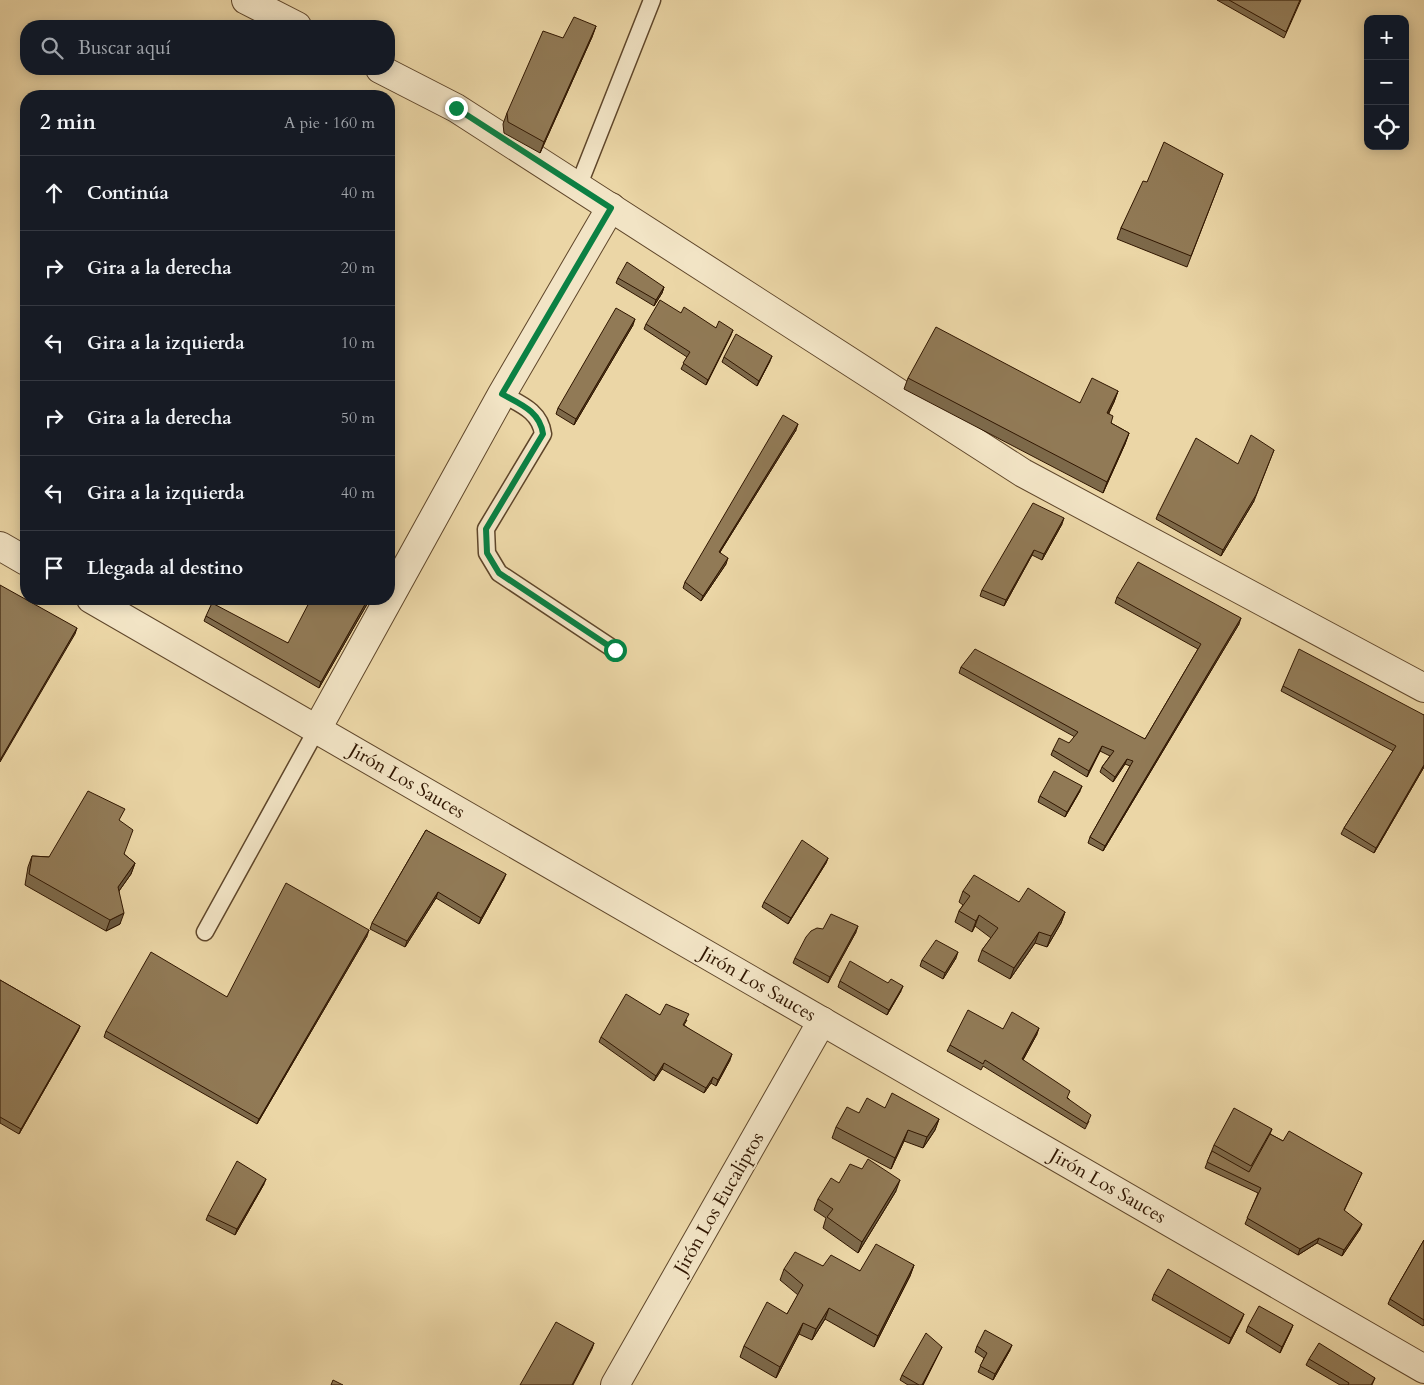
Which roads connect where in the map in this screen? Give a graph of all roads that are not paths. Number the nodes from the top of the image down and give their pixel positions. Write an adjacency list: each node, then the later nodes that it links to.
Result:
1 (246, 0): 3 (street)
2 (652, 0): 5 (lane)
3 (285, 20)
4 (392, 75): 5 (street)
5 (578, 187): 6 (street)
6 (611, 208): 7 (street); 14 (street)
7 (502, 394): 10 (street); 13 (lane)
8 (0, 546): 9 (street)
9 (20, 558)
10 (395, 588)
11 (101, 605): 15 (street, Jirón Los Sauces)
12 (385, 605): 15 (street)
13 (615, 650)
14 (1424, 688)
15 (317, 729): 16 (lane); 17 (street, Jirón Los Sauces)
16 (204, 932)
17 (822, 1021): 18 (street, Jirón Los Sauces); 19 (street, Jirón Los Eucaliptos)
18 (1424, 1369)
19 (615, 1385)

